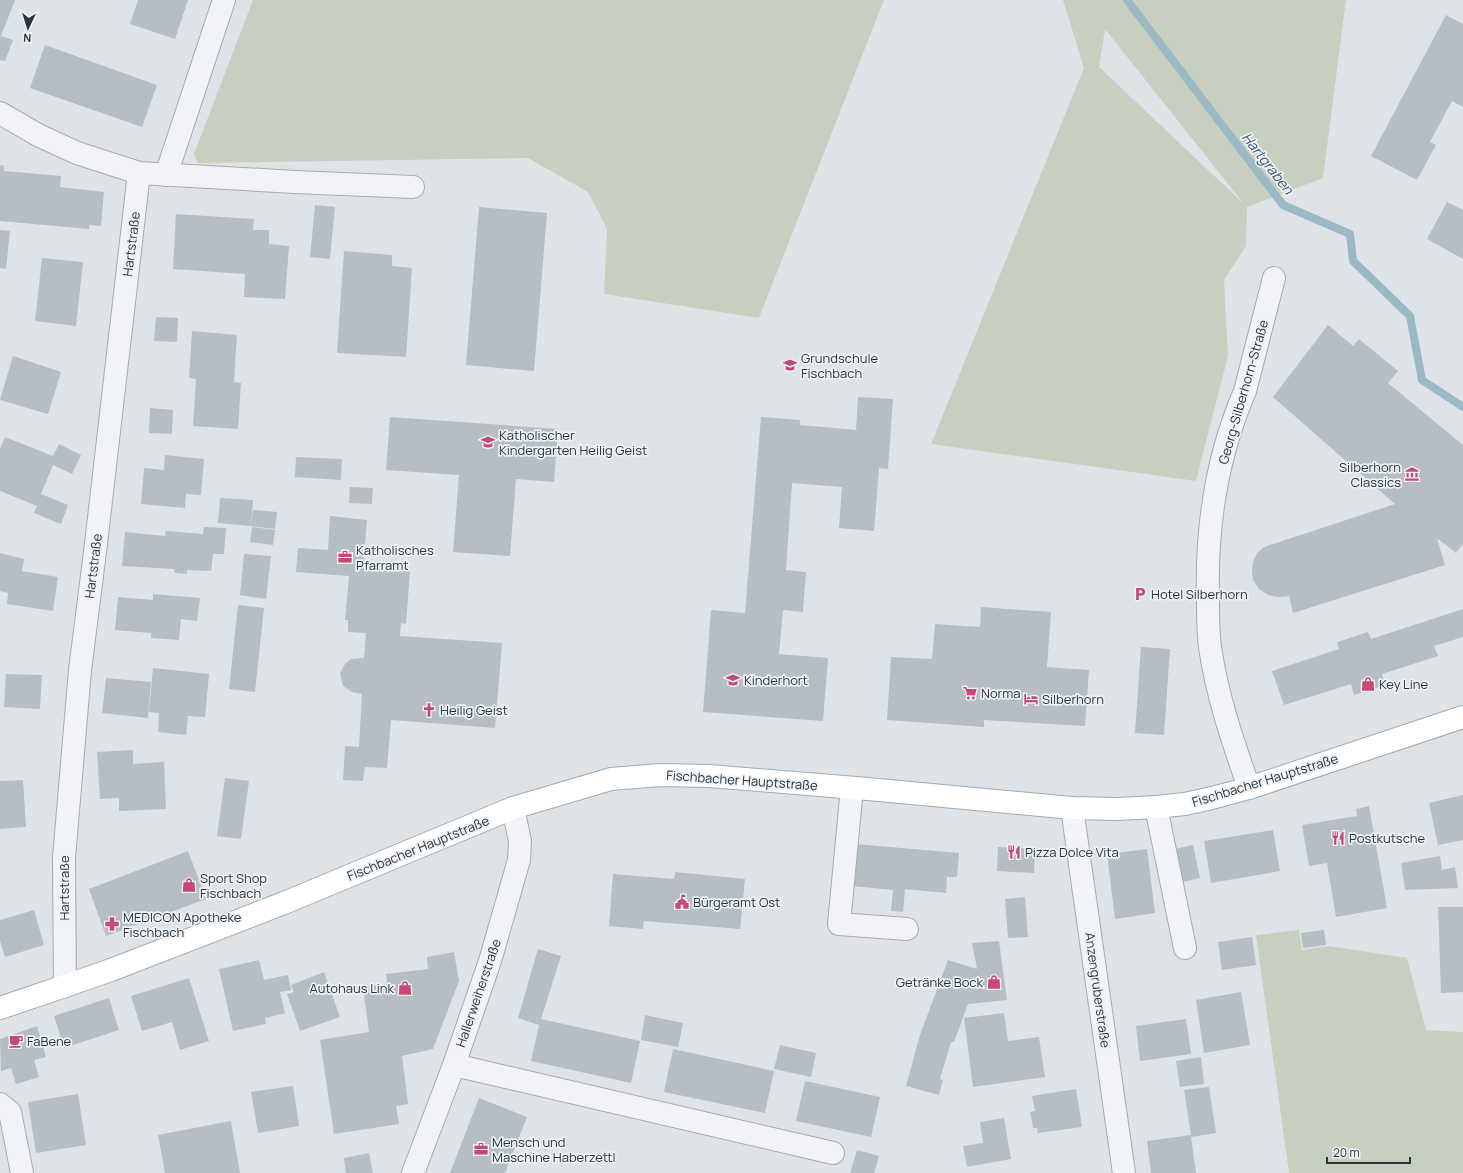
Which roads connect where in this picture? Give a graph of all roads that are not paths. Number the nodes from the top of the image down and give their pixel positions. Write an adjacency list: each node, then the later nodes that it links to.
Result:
1 (224, 0): 4 (street)
2 (0, 113): 3 (street)
3 (139, 173): 4 (street); 15 (street, Hartstraße)
4 (166, 174): 5 (street)
5 (413, 187)
6 (1274, 278): 9 (street, Georg-Silberhorn-Straße)
7 (1463, 717): 9 (main road, Fischbacher Hauptstraße)
8 (852, 788): 11 (main road, Fischbacher Hauptstraße); 12 (main road, Fischbacher Hauptstraße); 13 (street)
9 (1249, 788): 10 (main road, Fischbacher Hauptstraße)
10 (1156, 807): 12 (main road, Fischbacher Hauptstraße); 14 (street)
11 (513, 808): 15 (main road, Fischbacher Hauptstraße); 17 (street, Hallerweiherstraße)
12 (1072, 808): 22 (street, Anzengruberstraße)
13 (907, 929)
14 (1185, 948)
15 (65, 986): 16 (main road, Fischbacher Hauptstraße)
16 (0, 1008)
17 (454, 1065): 19 (street); 21 (street, Hallerweiherstraße)
18 (0, 1104): 20 (street)
19 (833, 1153)
20 (22, 1173)
21 (413, 1173)
22 (1124, 1173)

